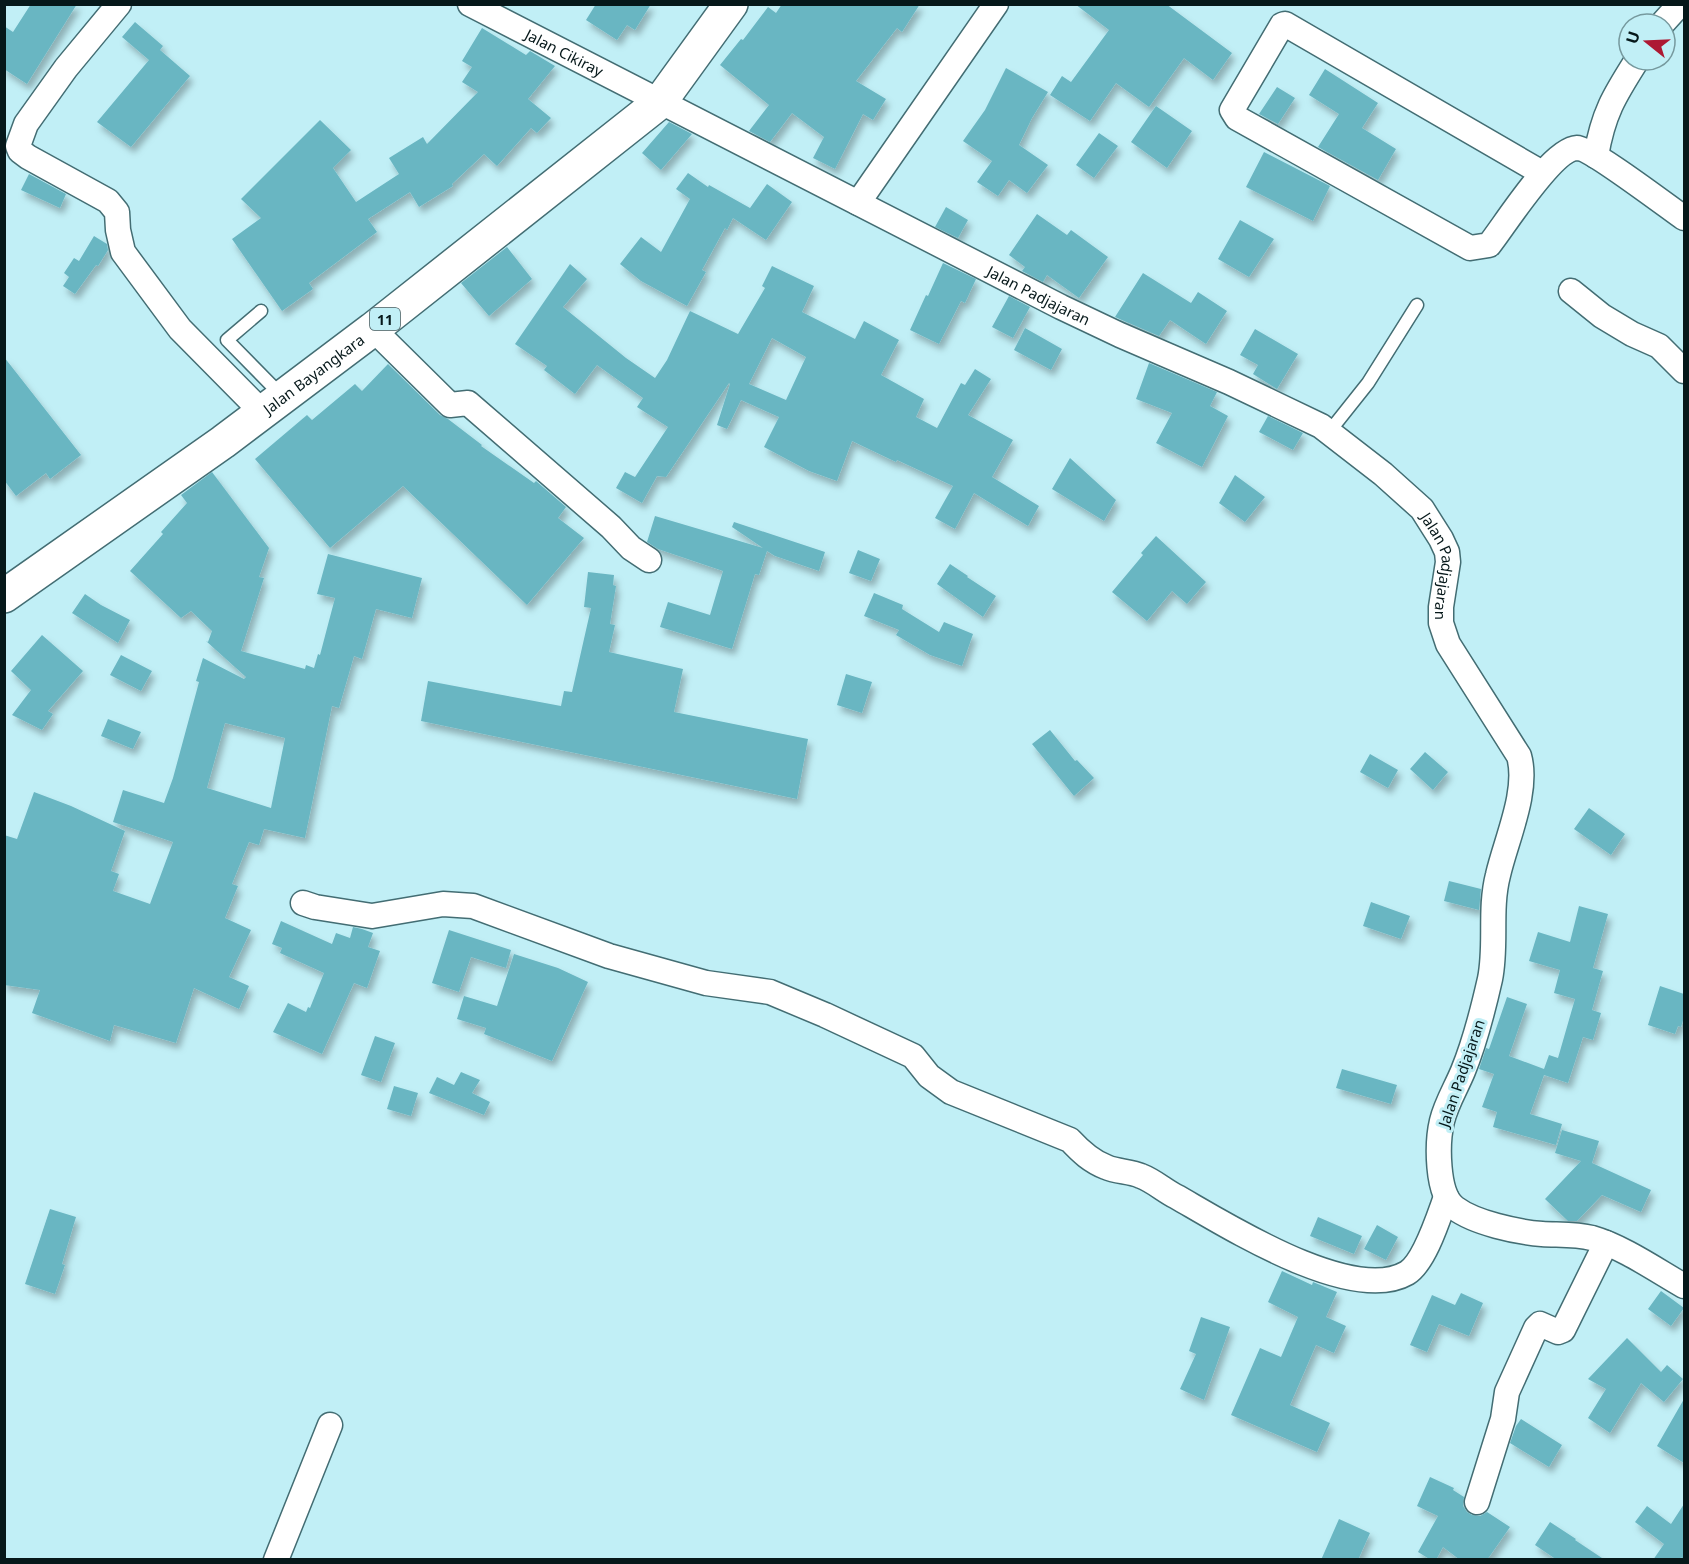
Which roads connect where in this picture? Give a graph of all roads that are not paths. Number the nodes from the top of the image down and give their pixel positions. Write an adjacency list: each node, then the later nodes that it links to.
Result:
1 (119, 4): 16 (street)
2 (470, 4): 6 (street, Jalan Cikiray)
3 (731, 4): 6 (highway, Jalan Bayangkara / 11)
4 (996, 4): 9 (street)
5 (1629, 72): 7 (street)
6 (660, 102): 9 (street, Jalan Padjajaran); 14 (highway, Jalan Bayangkara / 11)
7 (1596, 156): 8 (street); 10 (street)
8 (1542, 173): 8 (street)
9 (858, 203): 17 (street, Jalan Padjajaran)
10 (1684, 218)
11 (1571, 291): 15 (street)
12 (1417, 305): 17 (lane)
13 (261, 311): 16 (lane)
14 (373, 329): 16 (highway, Jalan Bayangkara / 11); 18 (street)
15 (1684, 371)
16 (272, 404): 19 (highway, Jalan Bayangkara / 11)
17 (1329, 432): 21 (street, Jalan Padjajaran)
18 (649, 560)
19 (4, 596)
20 (303, 903): 21 (street)
21 (1446, 1197): 22 (street)
22 (1606, 1243): 23 (street); 25 (street)
23 (1684, 1286)
24 (330, 1425): 26 (street)
25 (1477, 1502)
26 (276, 1560)

